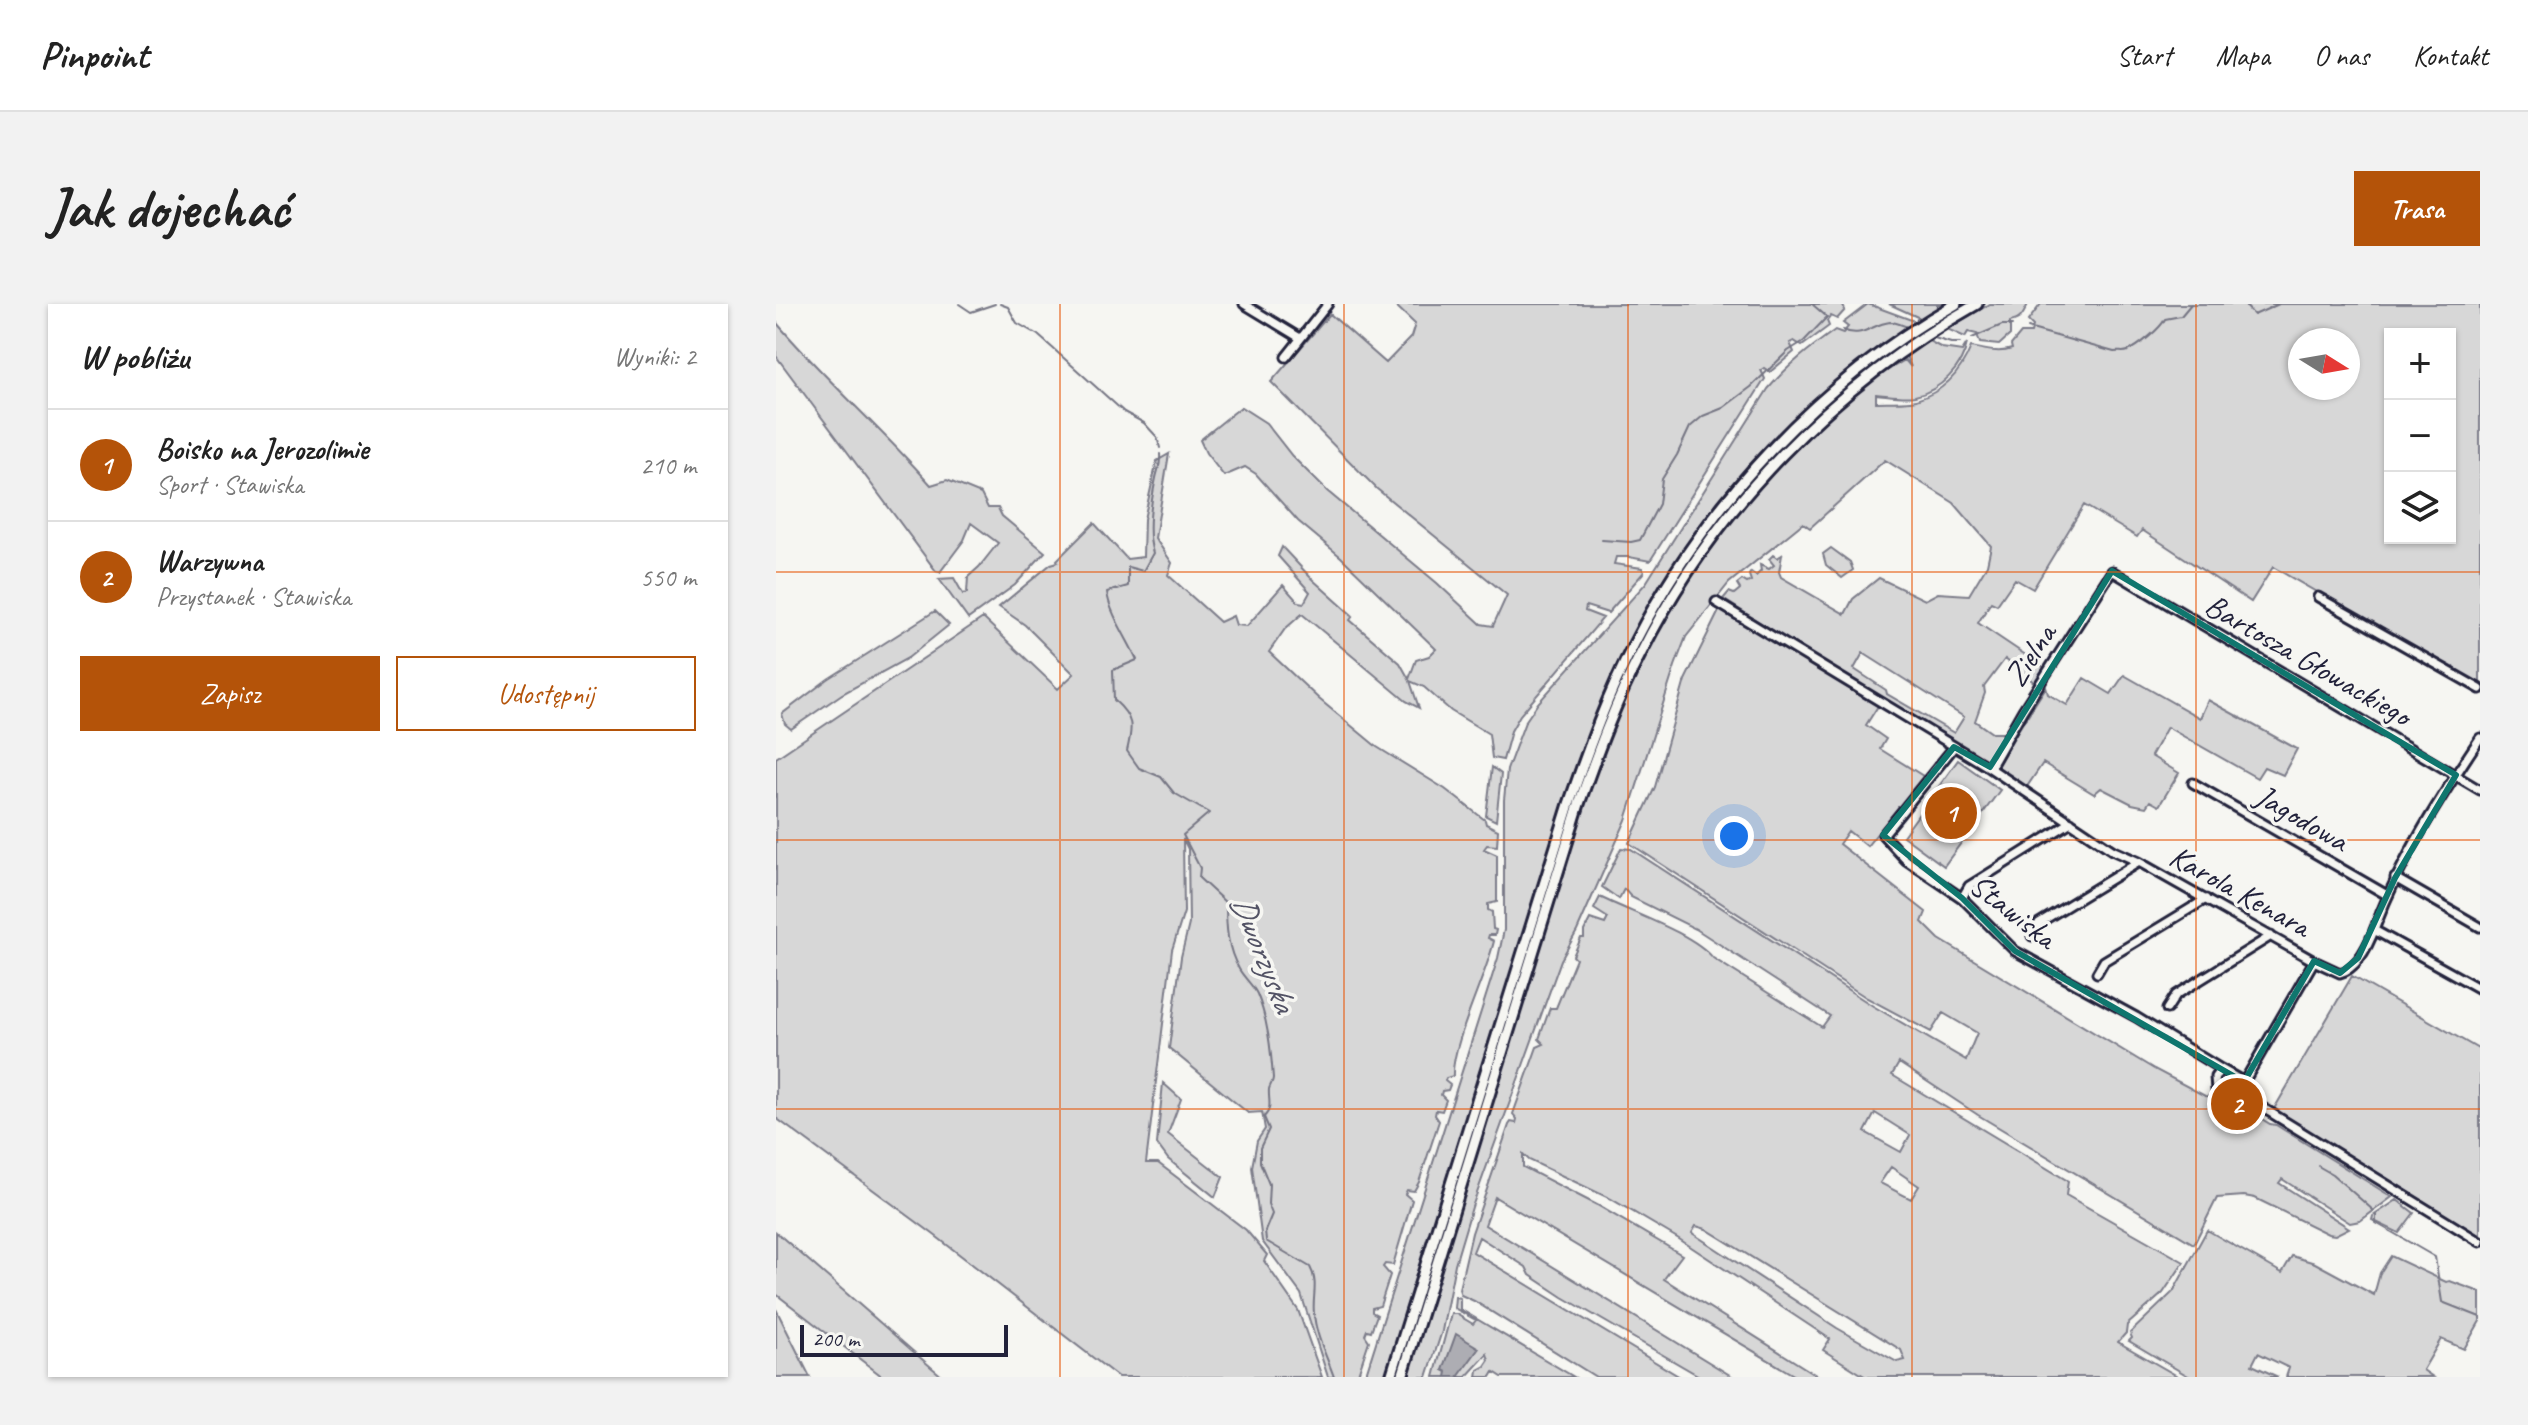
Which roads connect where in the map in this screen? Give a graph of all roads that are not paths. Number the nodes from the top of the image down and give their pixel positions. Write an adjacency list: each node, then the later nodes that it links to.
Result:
1 (1244, 304): 6 (street)
2 (1328, 304): 6 (street)
3 (1956, 304): 5 (main road)
4 (1977, 304): 5 (main road)
5 (1945, 317): 7 (main road)
6 (1300, 338): 8 (street)
7 (1900, 346): 37 (main road); 38 (main road)
8 (1286, 357)
9 (2112, 571): 15 (street, Zielna); 16 (street, Bartosza Głowackiego)
10 (2318, 597): 12 (street)
11 (1716, 602): 14 (street, Karola Kenara)
12 (2480, 689)
13 (2480, 738): 16 (street, Karola Kenara)
14 (1954, 747): 15 (street, Karola Kenara); 23 (street, Stawiska)
15 (1990, 768): 19 (street, Karola Kenara)
16 (2456, 775): 18 (street, Bartosza Głowackiego); 21 (street, Karola Kenara)
17 (2193, 783): 22 (street, Jagodowa)
18 (2480, 790)
19 (2071, 822): 20 (street, Karola Kenara); 23 (street)
20 (2139, 862): 24 (street, Karola Kenara); 27 (street)
21 (2395, 878): 22 (street, Karola Kenara); 25 (street)
22 (2387, 895): 26 (street, Karola Kenara)
23 (1962, 898): 33 (street, Stawiska)
24 (2206, 899): 28 (street, Karola Kenara); 30 (street)
25 (2480, 927)
26 (2374, 930): 29 (street, Karola Kenara); 31 (street)
27 (2032, 936)
28 (2271, 936): 29 (street, Karola Kenara); 32 (street)
29 (2314, 961): 34 (street)
30 (2097, 973)
31 (2480, 989)
32 (2167, 1009)
33 (2221, 1069): 34 (street, Stawiska); 35 (street, Stawiska)
34 (2244, 1082): 35 (street, Stawiska)
35 (2265, 1110): 36 (street, Stawiska)
36 (2480, 1242)
37 (1391, 1377)
38 (1402, 1377)

